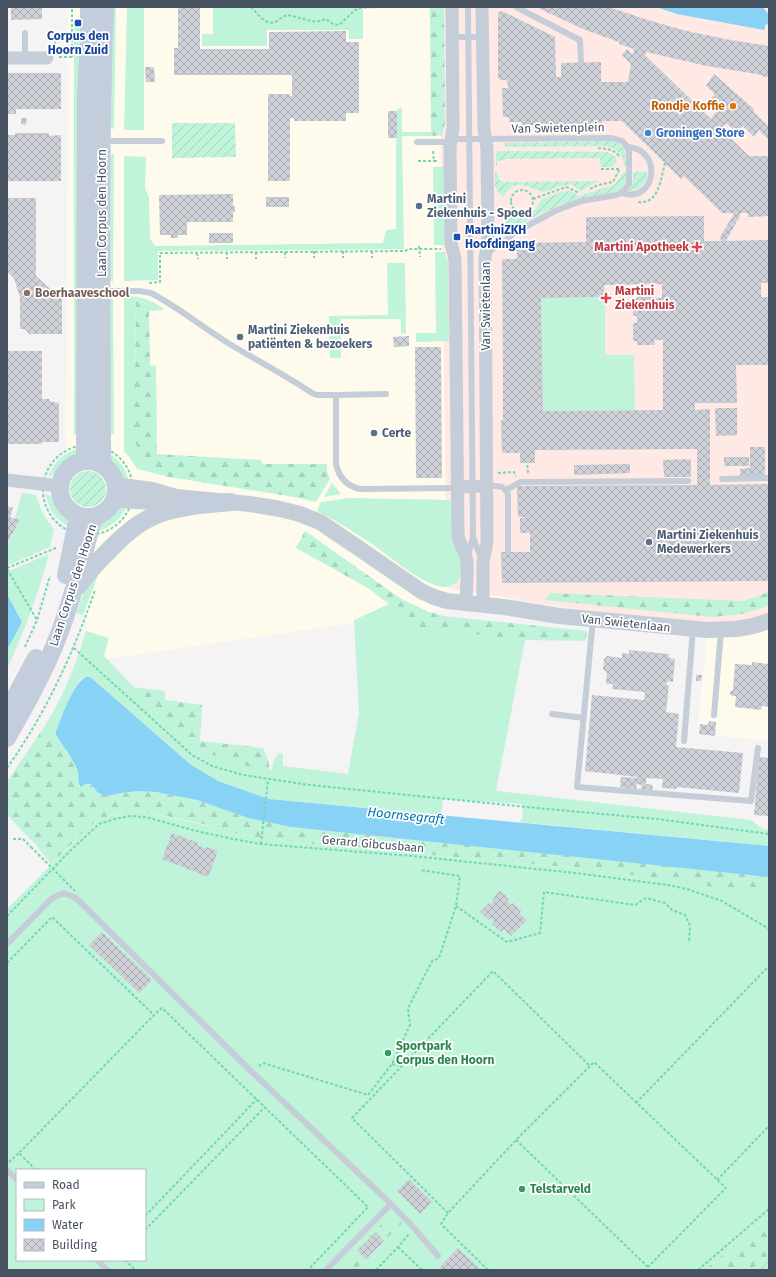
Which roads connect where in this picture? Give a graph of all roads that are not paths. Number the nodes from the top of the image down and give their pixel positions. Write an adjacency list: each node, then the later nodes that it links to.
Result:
1 (89, 7): 27 (main road, Laan Corpus den Hoorn)
2 (105, 7): 17 (main road, Laan Corpus den Hoorn)
3 (452, 7): 8 (street)
4 (468, 7): 9 (lane, Van Swietenlaan)
5 (482, 7): 10 (street, Van Swietenlaan)
6 (516, 7): 14 (lane)
7 (24, 33): 13 (lane)
8 (452, 37): 9 (lane); 19 (street)
9 (468, 37): 10 (lane); 15 (lane, Van Swietenlaan)
10 (482, 37): 16 (street, Van Swietenlaan)
11 (51, 54): 13 (street)
12 (7, 58): 13 (street)
13 (25, 58)
14 (581, 63)
15 (469, 139): 16 (lane, Van Swietenplein); 19 (lane, Van Swietenplein); 35 (lane, Van Swietenlaan)
16 (485, 139): 21 (lane, Van Swietenplein); 23 (street, Van Swietenlaan)
17 (102, 141): 18 (lane); 24 (main road, Laan Corpus den Hoorn)
18 (162, 141)
19 (451, 141): 20 (lane, Van Swietenplein); 37 (street)
20 (418, 142)
21 (628, 148): 22 (lane); 22 (lane, Van Swietenplein)
22 (621, 193): 23 (lane, Van Swietenplein)
23 (486, 253): 36 (street, Van Swietenlaan)
24 (102, 292): 26 (lane); 28 (main road, Laan Corpus den Hoorn)
25 (386, 394): 26 (lane)
26 (336, 395): 37 (lane)
27 (83, 461): 28 (main road); 34 (main road)
28 (104, 466): 33 (main road)
29 (769, 478): 30 (lane)
30 (722, 479)
31 (7, 480): 34 (street)
32 (688, 481): 38 (lane)
33 (116, 484): 39 (street, Van Swietenlaan); 40 (main road)
34 (59, 486): 43 (main road)
35 (473, 486): 36 (street); 37 (street); 44 (lane, Van Swietenlaan)
36 (487, 486): 38 (lane); 47 (street, Van Swietenlaan)
37 (458, 488): 46 (street)
38 (506, 490): 45 (lane)
39 (176, 497): 40 (street, Van Swietenlaan); 41 (street, Van Swietenlaan)
40 (114, 502): 42 (main road)
41 (232, 502): 48 (main road); 49 (street, Van Swietenlaan)
42 (96, 517): 43 (main road); 48 (main road, Laan Corpus den Hoorn)
43 (69, 521): 55 (main road, Laan Corpus den Hoorn)
44 (473, 537): 46 (lane); 47 (lane)
45 (508, 552)
46 (467, 561): 49 (street)
47 (483, 562): 50 (street, Van Swietenlaan)
48 (73, 593): 59 (main road, Laan Corpus den Hoorn)
49 (466, 603): 50 (street, Van Swietenlaan)
50 (483, 605): 51 (street, Van Swietenlaan)
51 (593, 619): 53 (street, Van Swietenlaan); 58 (lane)
52 (769, 620): 54 (street, Van Swietenlaan)
53 (693, 629): 54 (street, Van Swietenlaan); 60 (lane)
54 (721, 631): 57 (lane)
55 (7, 712)
56 (552, 714): 58 (lane)
57 (714, 715)
58 (584, 718): 61 (lane)
59 (7, 738)
60 (684, 741)
61 (758, 748)
62 (7, 944): 65 (lane)
63 (7, 1170): 64 (lane)
64 (16, 1179)
65 (390, 1204): 66 (lane); 69 (lane)
66 (438, 1256)
67 (98, 1261): 68 (lane)
68 (107, 1270)
69 (326, 1270)

